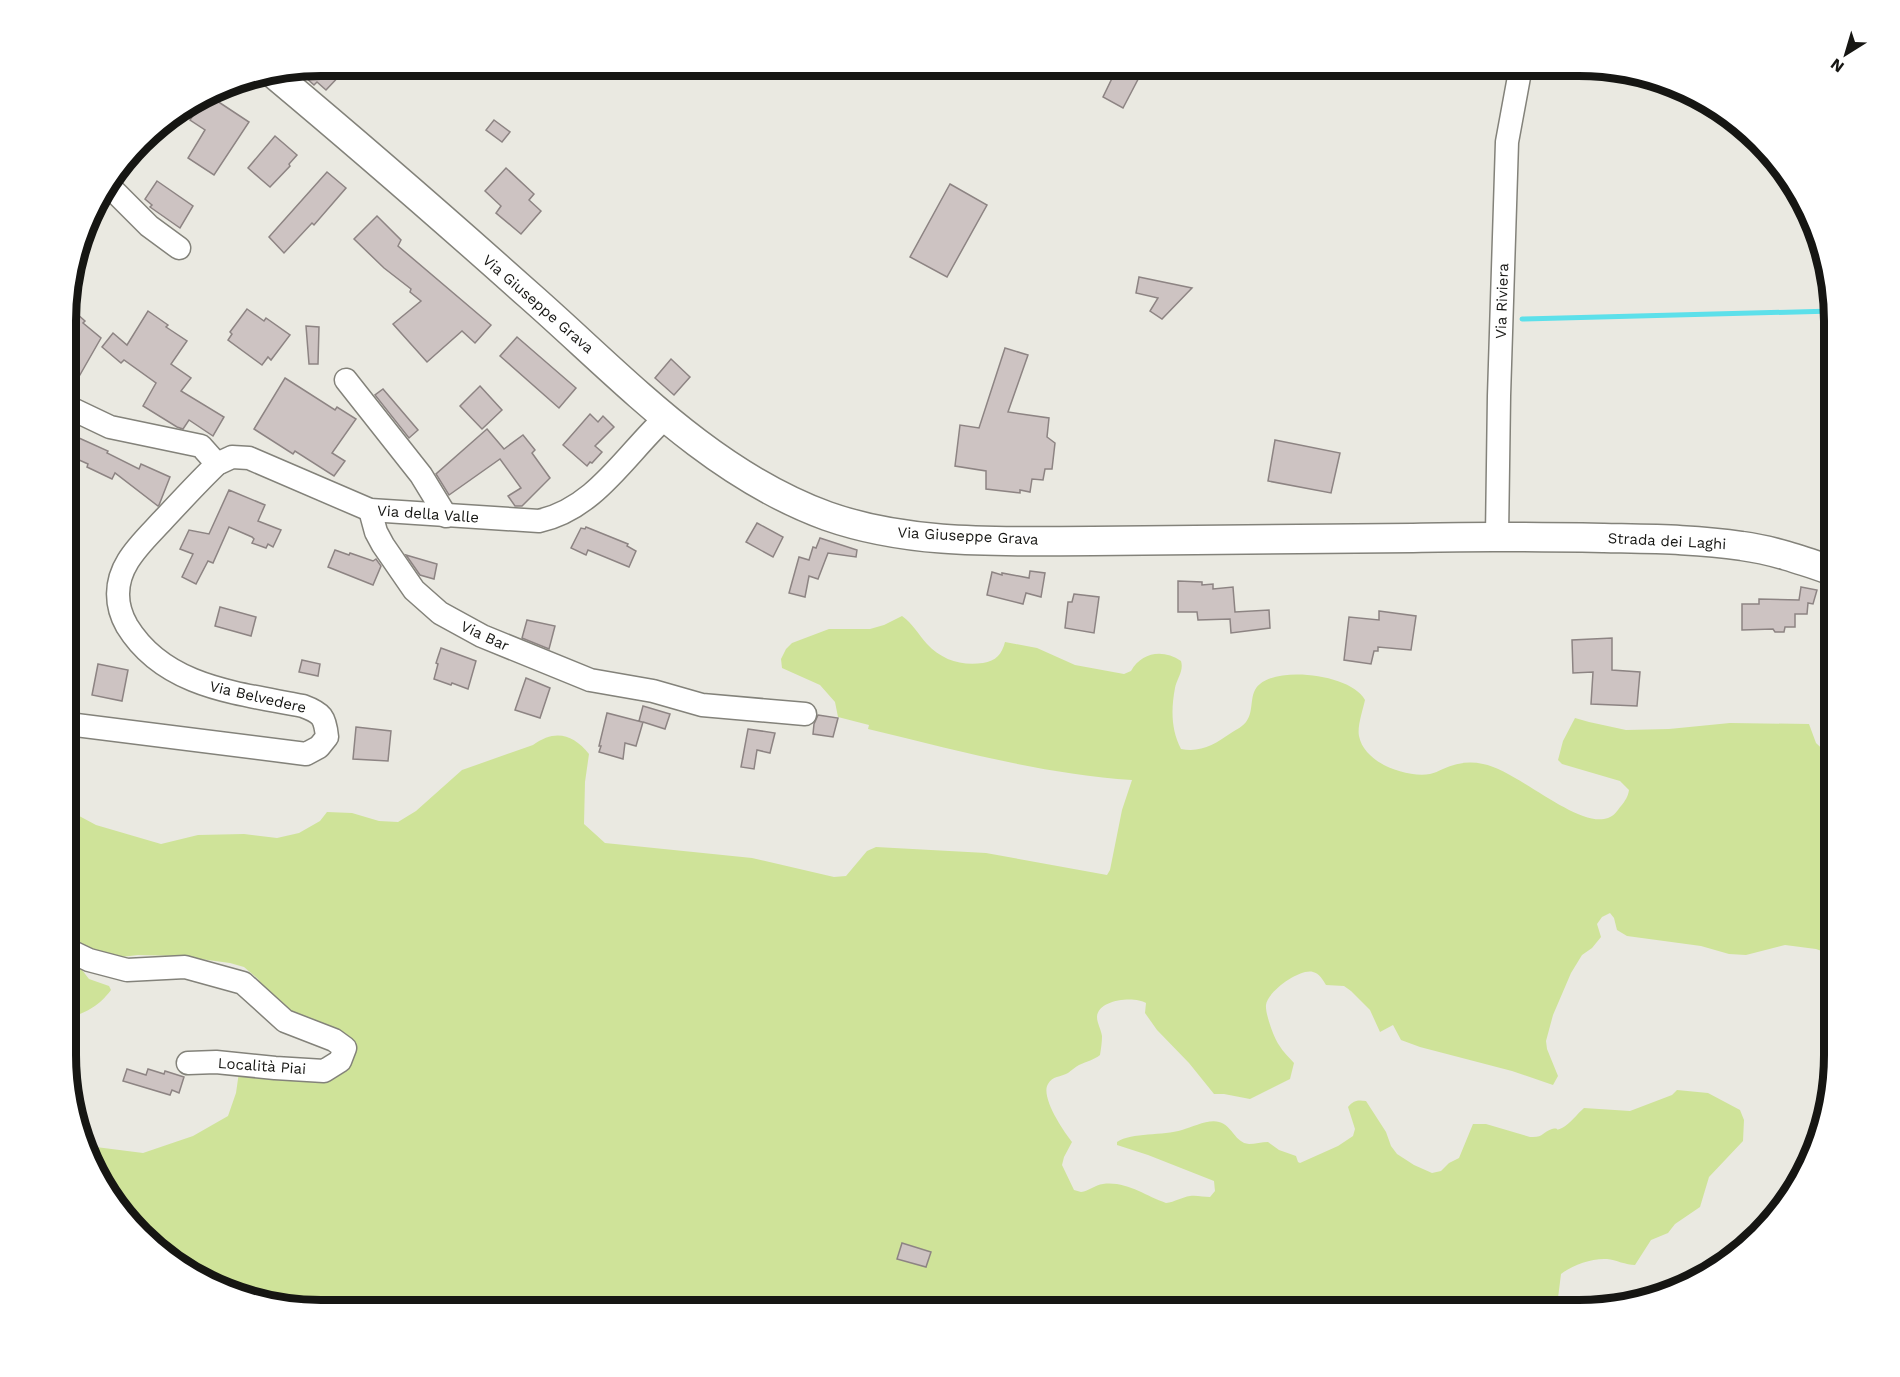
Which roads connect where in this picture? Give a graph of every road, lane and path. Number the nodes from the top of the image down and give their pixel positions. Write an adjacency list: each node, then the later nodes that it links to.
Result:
1 (1519, 76): 11 (street, Via Riviera)
2 (281, 80): 7 (main road, Via Giuseppe Grava)
3 (114, 191): 4 (street)
4 (179, 248)
5 (346, 380): 10 (street)
6 (76, 411): 8 (street)
7 (666, 417): 10 (street, Via della Valle); 11 (main road, Via Giuseppe Grava)
8 (217, 464): 9 (street, Via della Valle); 14 (street, Via Belvedere)
9 (370, 510): 10 (street, Via della Valle); 13 (street, Via Bar)
10 (446, 516)
11 (1497, 536): 12 (main road, Strada dei Laghi)
12 (1824, 568)
13 (805, 714)
14 (76, 725)
15 (76, 954): 16 (street, Località Piai)
16 (188, 1063)

